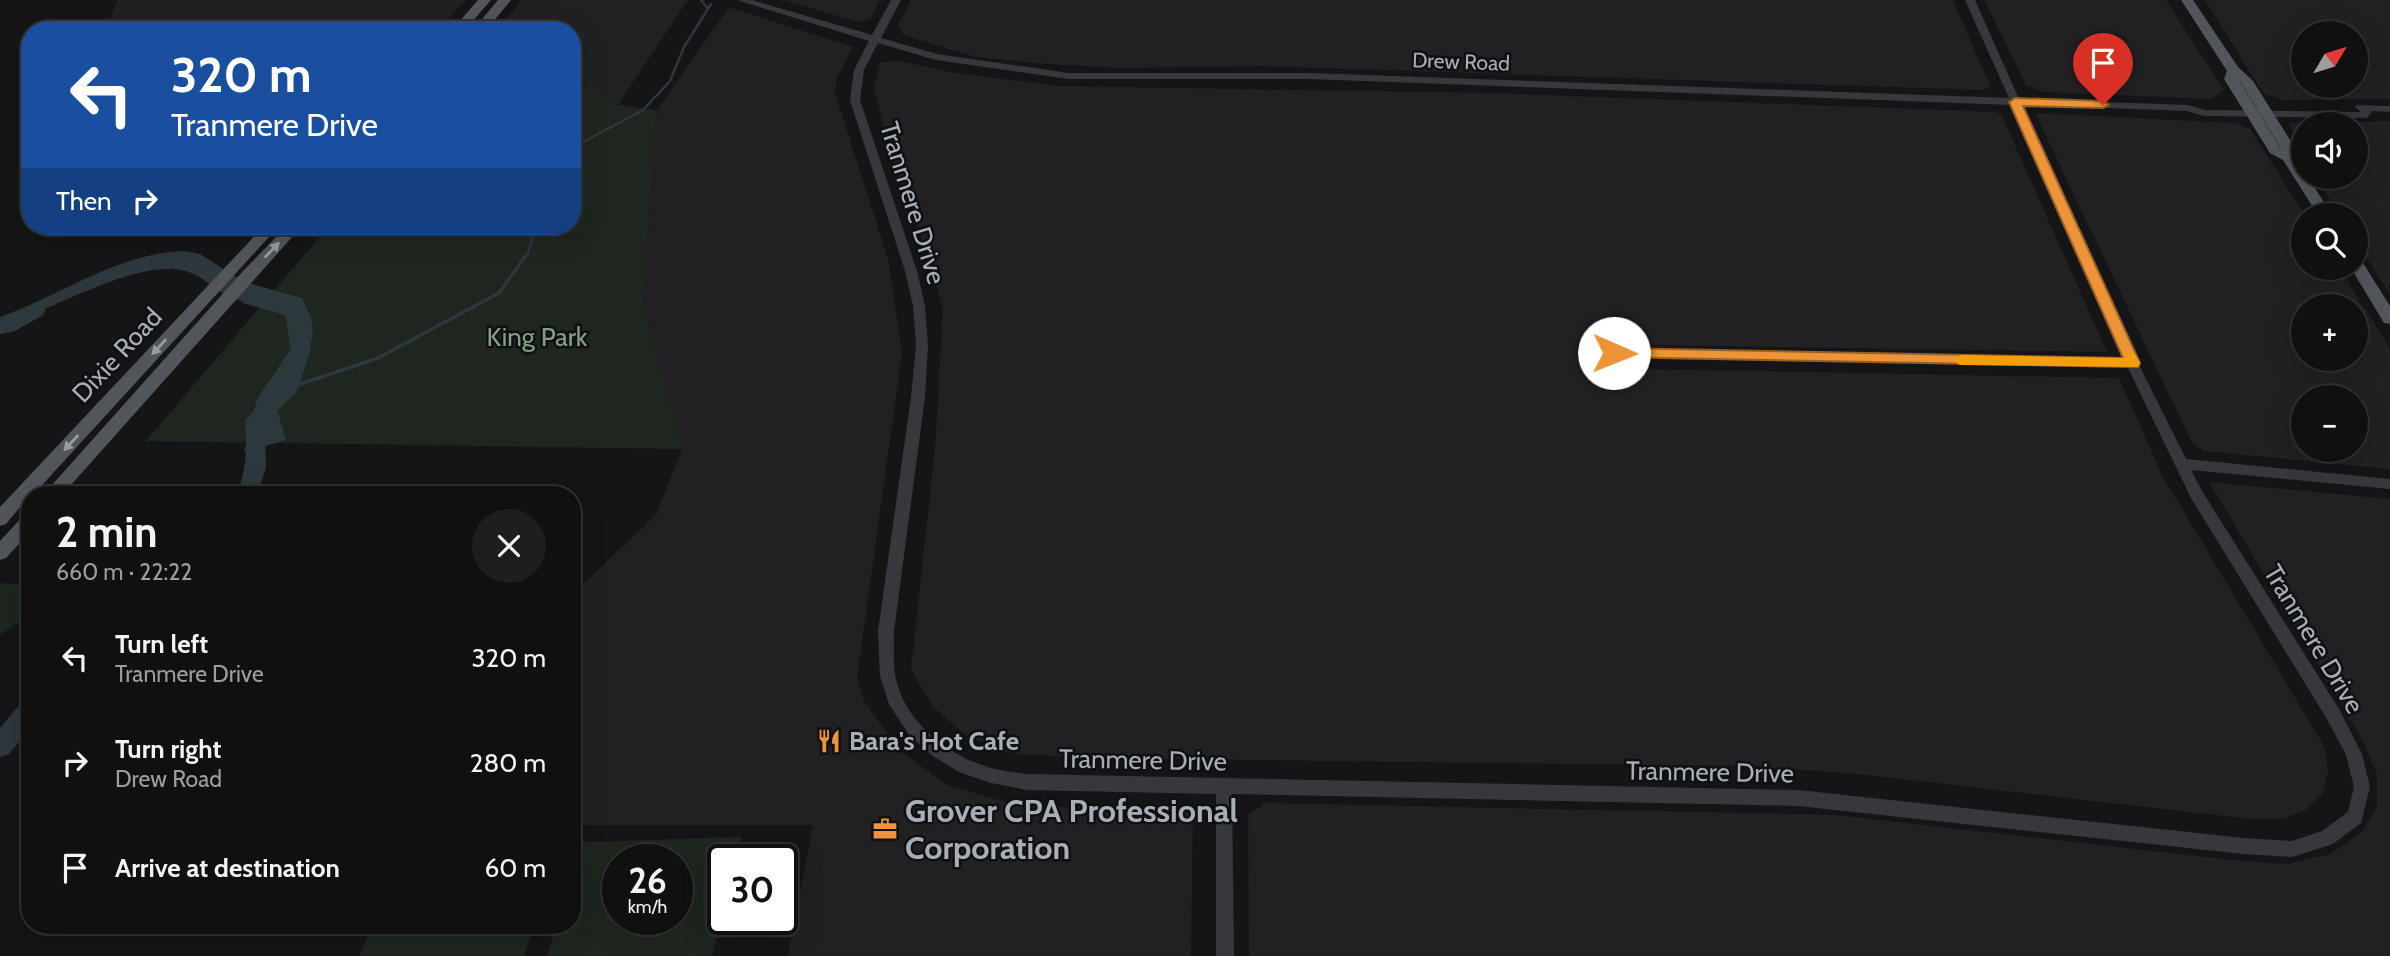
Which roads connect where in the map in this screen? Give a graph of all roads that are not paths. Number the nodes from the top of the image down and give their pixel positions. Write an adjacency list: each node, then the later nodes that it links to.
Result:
1 (485, 0): 7 (main road)
2 (505, 0): 8 (main road)
3 (742, 0): 9 (street, Drew Road)
4 (895, 0): 9 (street, Tranmere Drive)
5 (1970, 0): 10 (street, Tranmere Drive)
6 (2187, 0): 11 (main road)
7 (466, 21)
8 (487, 21)
9 (874, 40): 10 (street, Drew Road); 29 (street, Tranmere Drive)
10 (2015, 102): 11 (street, Drew Road); 20 (street, Tranmere Drive)
11 (2257, 109): 12 (street, Drew Road); 13 (main road)
12 (2390, 109)
13 (2317, 203)
14 (263, 235): 17 (main road, Dixie Road)
15 (286, 235): 17 (main road, Dixie Road, one-way to 15)
16 (2366, 280): 18 (main road)
17 (210, 305): 23 (main road, Dixie Road, one-way to 23); 24 (main road, Dixie Road)
18 (2390, 319)
19 (1614, 353): 20 (street)
20 (2132, 363): 21 (street, Tranmere Drive)
21 (2183, 464): 22 (street); 29 (street, Tranmere Drive)
22 (2390, 484)
23 (32, 486)
24 (59, 486)
25 (21, 498): 26 (main road, Dixie Road, one-way to 26)
26 (0, 519)
27 (21, 530): 28 (main road)
28 (0, 553)
29 (1224, 786): 30 (street)
30 (1225, 956)

